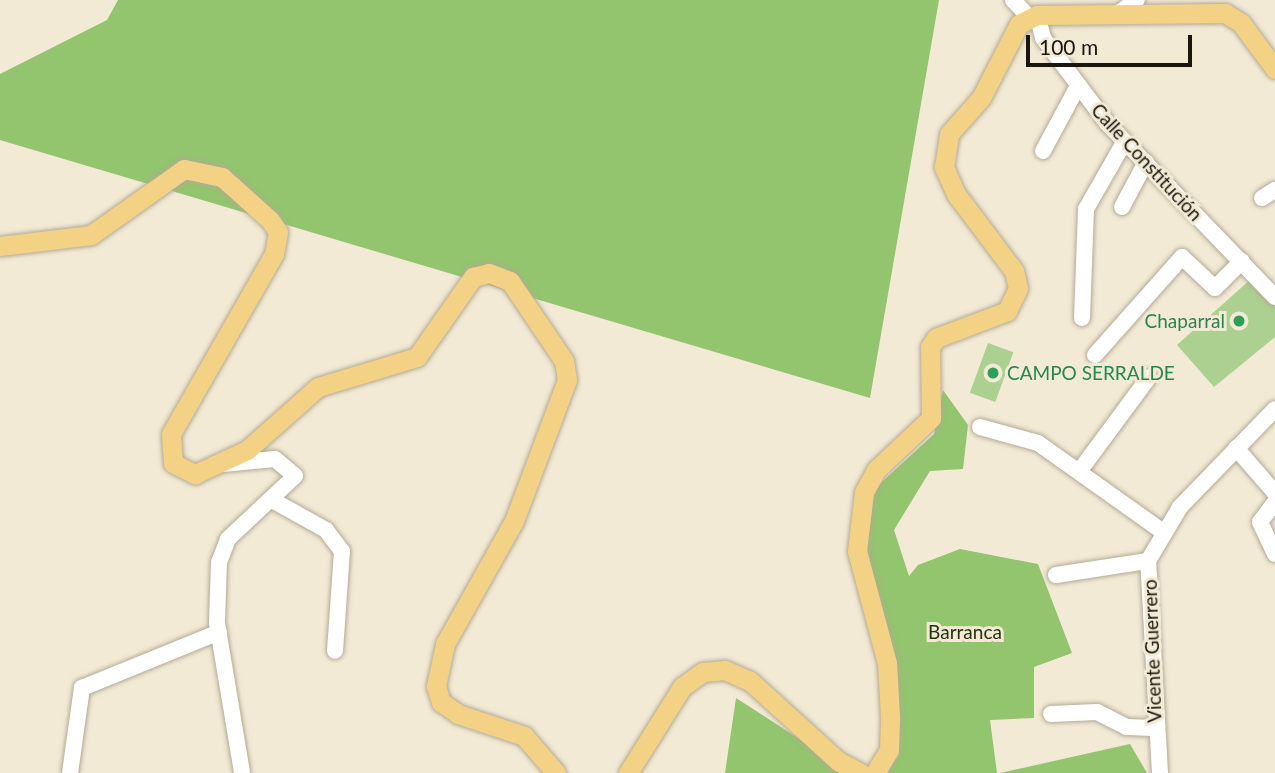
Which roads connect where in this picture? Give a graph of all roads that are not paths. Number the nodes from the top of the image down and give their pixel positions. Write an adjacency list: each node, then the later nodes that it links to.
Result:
1 (1013, 0): 4 (street)
2 (1137, 0): 3 (street)
3 (1117, 14): 4 (main road); 5 (main road)
4 (1033, 16): 6 (street, Calle Constitución); 38 (main road)
5 (1275, 69)
6 (1078, 86): 7 (street, Calle Constitución); 8 (street)
7 (1125, 141): 9 (street, Calle Constitución); 14 (street)
8 (1043, 151)
9 (1146, 162): 10 (street); 12 (street, Calle Constitución)
10 (1122, 206)
11 (0, 246): 20 (main road)
12 (1242, 261): 13 (street, Calle Constitución); 15 (street)
13 (1275, 297)
14 (1082, 318)
15 (1095, 355)
16 (1149, 377): 21 (street)
17 (1275, 409): 19 (street, Vicente Guerrero)
18 (980, 427): 21 (street)
19 (1236, 447): 22 (street); 25 (street, Vicente Guerrero)
20 (222, 464): 23 (street); 35 (main road)
21 (1081, 468): 25 (street)
22 (1275, 493)
23 (274, 501): 29 (street); 30 (street)
24 (1275, 502): 26 (street)
25 (1162, 531): 27 (street, Vicente Guerrero)
26 (1275, 554)
27 (1148, 561): 28 (street); 32 (street, Vicente Guerrero)
28 (1056, 575)
29 (219, 632): 33 (street); 34 (street)
30 (335, 652)
31 (1051, 714): 32 (street)
32 (1154, 728): 39 (street, Vicente Guerrero)
33 (70, 773)
34 (242, 773)
35 (556, 773)
36 (628, 773): 37 (main road)
37 (861, 773)
38 (875, 773)
39 (1160, 773)

